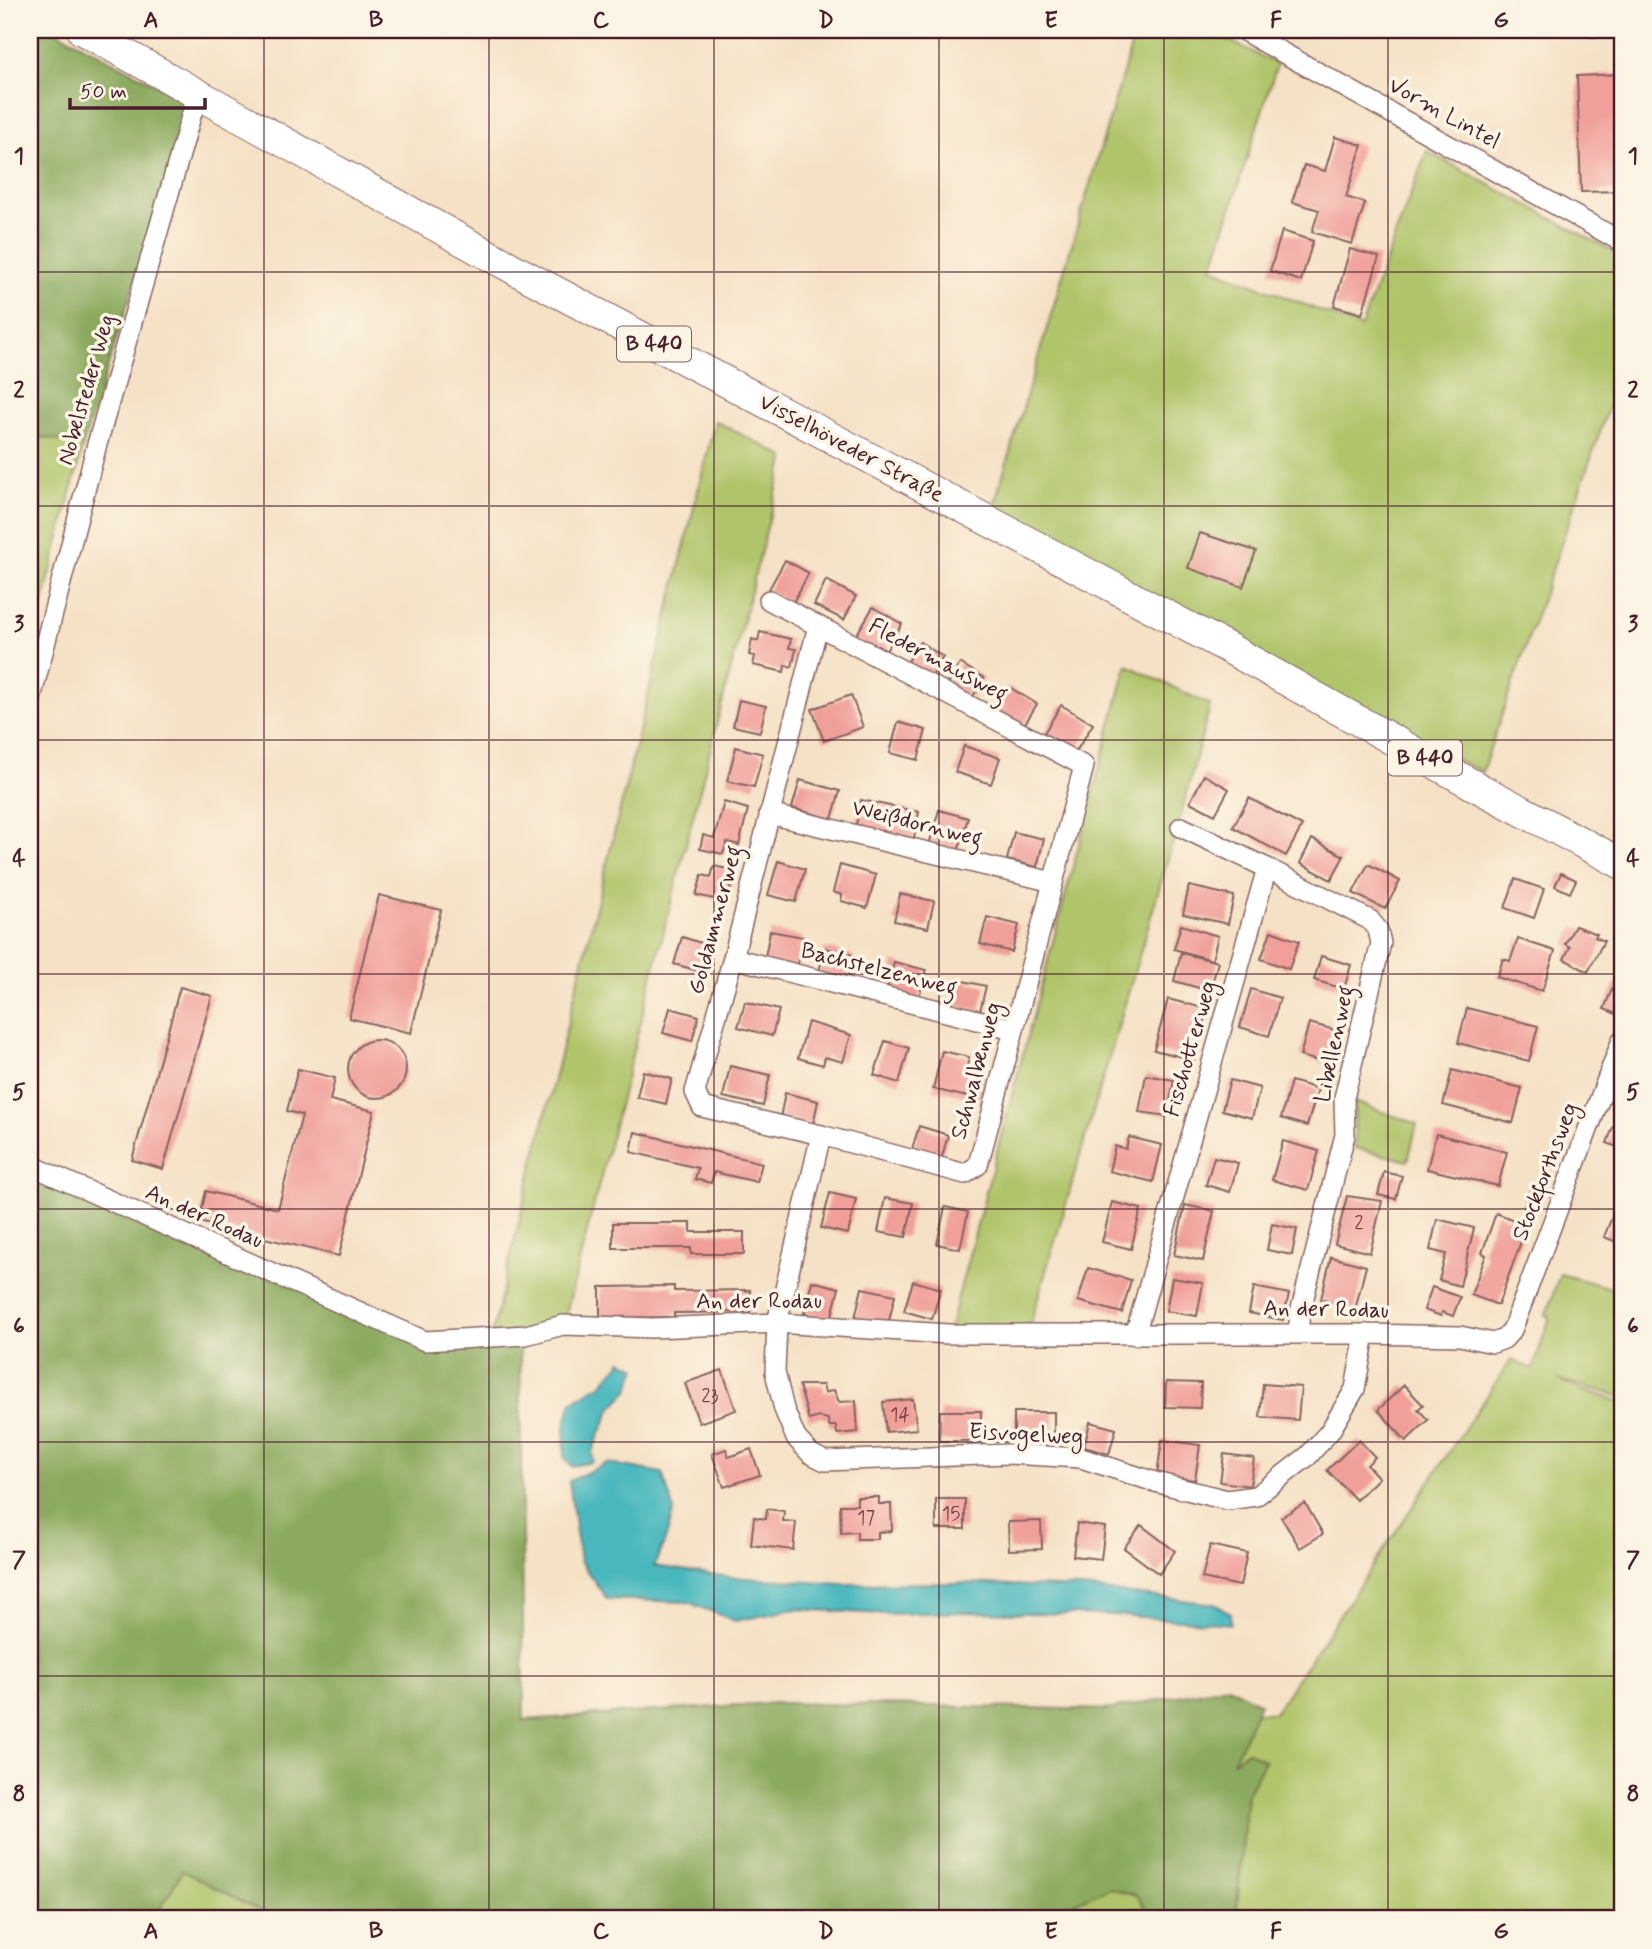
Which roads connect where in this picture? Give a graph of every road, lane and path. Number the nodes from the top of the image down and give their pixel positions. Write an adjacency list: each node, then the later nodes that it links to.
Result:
1 (82, 30): 3 (main road, Visselhöveder Straße / B 440)
2 (1242, 30): 4 (street, Vorm Lintel)
3 (198, 92): 7 (street, Nobelsteder Weg); 11 (main road, Visselhöveder Straße / B 440)
4 (1622, 242)
5 (769, 600): 6 (street, Fledermausweg)
6 (818, 626): 8 (street, Fledermausweg); 9 (street, Goldammerweg)
7 (30, 702)
8 (1084, 766): 13 (street, Schwalbenweg)
9 (769, 814): 13 (street, Weißdornweg); 14 (street, Goldammerweg)
10 (1181, 827): 12 (street)
11 (1622, 864)
12 (1267, 868): 21 (street, Libellenweg); 23 (street, Fischotterweg)
13 (1053, 882): 15 (street, Schwalbenweg)
14 (733, 958): 15 (street, Bachstelzenweg); 17 (street, Goldammerweg)
15 (1013, 1029): 17 (street, Schwalbenweg)
16 (1622, 1040): 19 (street, Stockforthsweg)
17 (821, 1135): 20 (street)
18 (30, 1165): 20 (street, An der Rodau)
19 (1515, 1321): 22 (street, An der Rodau)
20 (777, 1323): 22 (street, Eisvogelweg); 23 (street, An der Rodau)
21 (1298, 1333): 22 (street, An der Rodau); 23 (street, An der Rodau)
22 (1365, 1334)
23 (1136, 1335)

